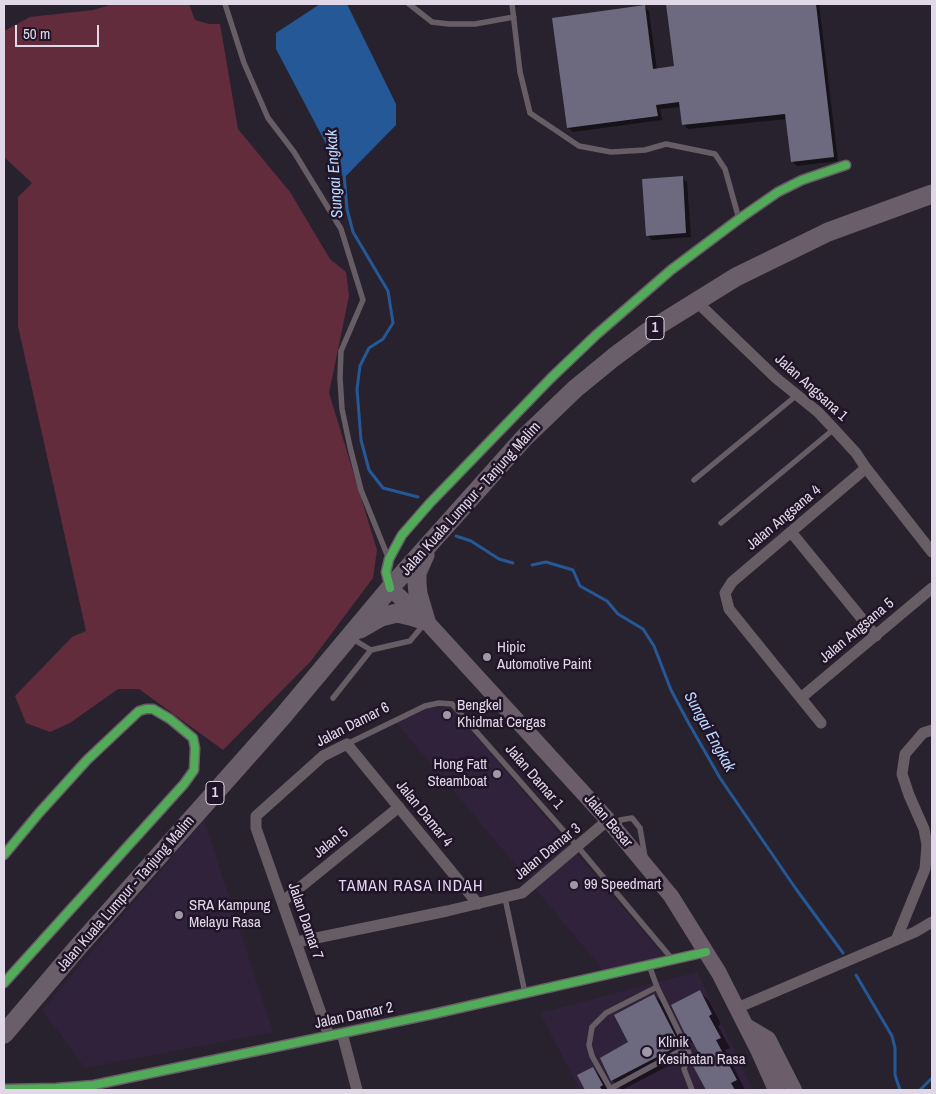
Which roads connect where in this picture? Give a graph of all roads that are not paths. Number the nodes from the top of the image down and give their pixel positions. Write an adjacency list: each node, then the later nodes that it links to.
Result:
1 (225, 4): 17 (lane)
2 (409, 4): 4 (lane)
3 (512, 4): 4 (lane)
4 (514, 17): 7 (lane)
5 (846, 165): 7 (street)
6 (932, 194): 8 (main road, Jalan Kuala Lumpur - Tanjung Malim / 1)
7 (739, 219): 17 (street)
8 (697, 302): 9 (street, Jalan Angsana 1); 15 (main road, Jalan Kuala Lumpur - Tanjung Malim / 1)
9 (797, 395): 10 (street, Jalan Angsana 1); 12 (lane)
10 (834, 429): 11 (street, Jalan Angsana 1); 13 (lane)
11 (866, 468): 14 (street, Jalan Angsana 4); 16 (street, Jalan Angsana 1)
12 (694, 480)
13 (721, 523)
14 (791, 532): 21 (street); 24 (street, Jalan Angsana 4)
15 (432, 541): 18 (main road, Jalan Kuala Lumpur - Tanjung Malim / 1); 20 (main road)
16 (932, 552)
17 (389, 559): 18 (street)
18 (390, 588): 20 (main road, Jalan Besar); 22 (main road, Jalan Kuala Lumpur - Tanjung Malim / 1)
19 (932, 588): 21 (street, Jalan Angsana 5)
20 (426, 622): 22 (main road); 23 (lane); 32 (main road, Jalan Besar)
21 (876, 636): 24 (street, Jalan Angsana 5)
22 (349, 637): 23 (lane); 50 (main road, Jalan Kuala Lumpur - Tanjung Malim / 1)
23 (371, 650): 25 (lane)
24 (802, 697): 27 (street)
25 (332, 698)
26 (452, 704): 29 (lane, Jalan Damar 6); 33 (lane, Jalan Damar 1)
27 (822, 723)
28 (932, 730): 39 (street)
29 (347, 744): 30 (street, Jalan Damar 4); 31 (street, Jalan Damar 6)
30 (399, 807): 36 (street, Jalan 5); 37 (street, Jalan Damar 4)
31 (256, 816): 36 (street, Jalan Damar 7)
32 (612, 826): 33 (street, Jalan Damar 3); 41 (main road, Jalan Besar)
33 (578, 847): 35 (street, Jalan Damar 3); 42 (lane, Jalan Damar 1)
34 (4, 855): 44 (street)
35 (505, 898): 37 (street, Jalan Damar 3); 46 (lane)
36 (282, 902): 40 (street, Jalan Damar 7)
37 (478, 904): 40 (street, Jalan Damar 3)
38 (932, 922): 39 (street)
39 (896, 940): 47 (street)
40 (297, 942): 51 (street, Jalan Damar 7)
41 (706, 952): 42 (street, Jalan Damar 2); 47 (main road, Jalan Besar)
42 (673, 960): 43 (street, Jalan Damar 2)
43 (648, 965): 45 (lane); 46 (street, Jalan Damar 2)
44 (4, 983)
45 (657, 987): 52 (lane); 54 (lane)
46 (525, 993): 49 (street, Jalan Damar 2)
47 (737, 1008): 48 (main road, Jalan Besar)
48 (746, 1026): 57 (main road); 58 (main road, Jalan Besar); 59 (main road)
49 (342, 1033): 51 (street, Jalan Damar 2); 55 (street)
50 (4, 1034)
51 (329, 1036): 53 (street, Jalan Damar 2)
52 (687, 1047): 54 (lane); 56 (lane)
53 (4, 1089)
54 (611, 1089)
55 (356, 1090)
56 (692, 1090)
57 (765, 1090)
58 (776, 1090)
59 (794, 1090)

